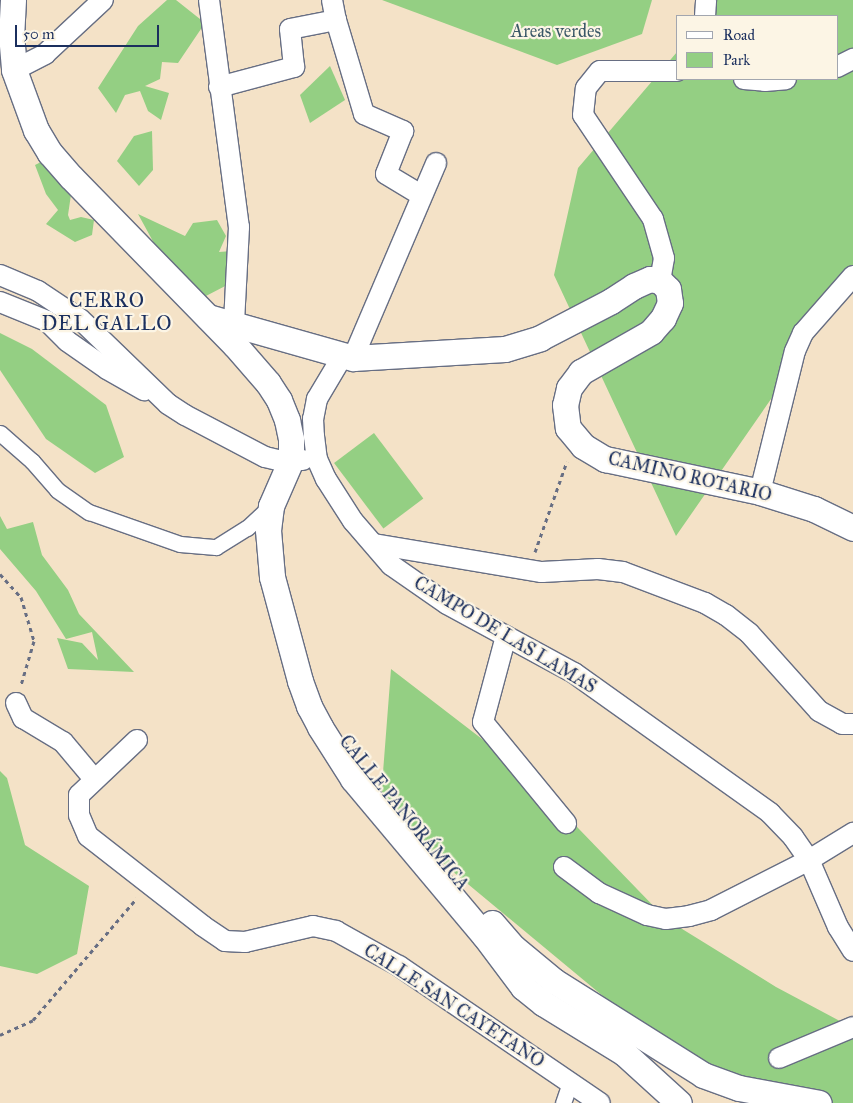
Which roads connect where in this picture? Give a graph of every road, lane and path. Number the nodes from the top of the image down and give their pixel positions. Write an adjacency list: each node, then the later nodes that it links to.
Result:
1 (13, 0): 10 (street)
2 (103, 0): 10 (street)
3 (209, 0): 14 (street)
4 (332, 0): 7 (street)
5 (706, 0): 6 (street)
6 (705, 15)
7 (336, 20): 14 (street); 16 (street)
8 (853, 59): 9 (street)
9 (838, 67)
10 (14, 70): 21 (street)
11 (676, 71): 19 (street)
12 (755, 80): 13 (street)
13 (776, 80)
14 (219, 87): 22 (street)
15 (436, 163): 16 (street)
16 (421, 195): 23 (street)
17 (0, 275): 24 (street)
18 (853, 276): 29 (street)
19 (660, 281): 23 (street); 26 (street, CAMINO ROTARIO)
20 (0, 302): 24 (street)
21 (208, 317): 22 (street); 28 (street)
22 (234, 324): 23 (street)
23 (347, 358): 27 (street)
24 (168, 404): 28 (street)
25 (0, 432): 30 (street)
26 (576, 437): 29 (street, CAMINO ROTARIO); 33 (path)
27 (317, 459): 28 (street); 32 (street, CAMPO DE LAS LAMAS)
28 (290, 460): 30 (street)
29 (760, 492): 31 (street, CAMINO ROTARIO)
30 (271, 506): 36 (street)
31 (853, 528)
32 (374, 544): 33 (street); 35 (street, CAMPO DE LAS LAMAS)
33 (528, 570): 38 (street)
34 (0, 574): 37 (path)
35 (506, 636): 41 (street); 43 (street, CAMPO DE LAS LAMAS)
36 (290, 642): 53 (street, CALLE PANORÁMICA); 54 (street, CALLE PANORÁMICA)
37 (16, 703): 40 (street)
38 (853, 724)
39 (137, 740): 40 (street, CALLE SAN CAYETANO)
40 (94, 779): 45 (street, CALLE SAN CAYETANO)
41 (566, 823)
42 (853, 833): 43 (street)
43 (809, 860): 44 (street); 46 (street, CAMPO DE LAS LAMAS)
44 (564, 867)
45 (149, 884): 48 (path); 50 (street, CALLE SAN CAYETANO)
46 (853, 951)
47 (853, 1027): 49 (street)
48 (0, 1035)
49 (779, 1058)
50 (570, 1083): 51 (street); 52 (street, CALLE SAN CAYETANO)
51 (563, 1103)
52 (600, 1103)
53 (679, 1103)
54 (819, 1103)

